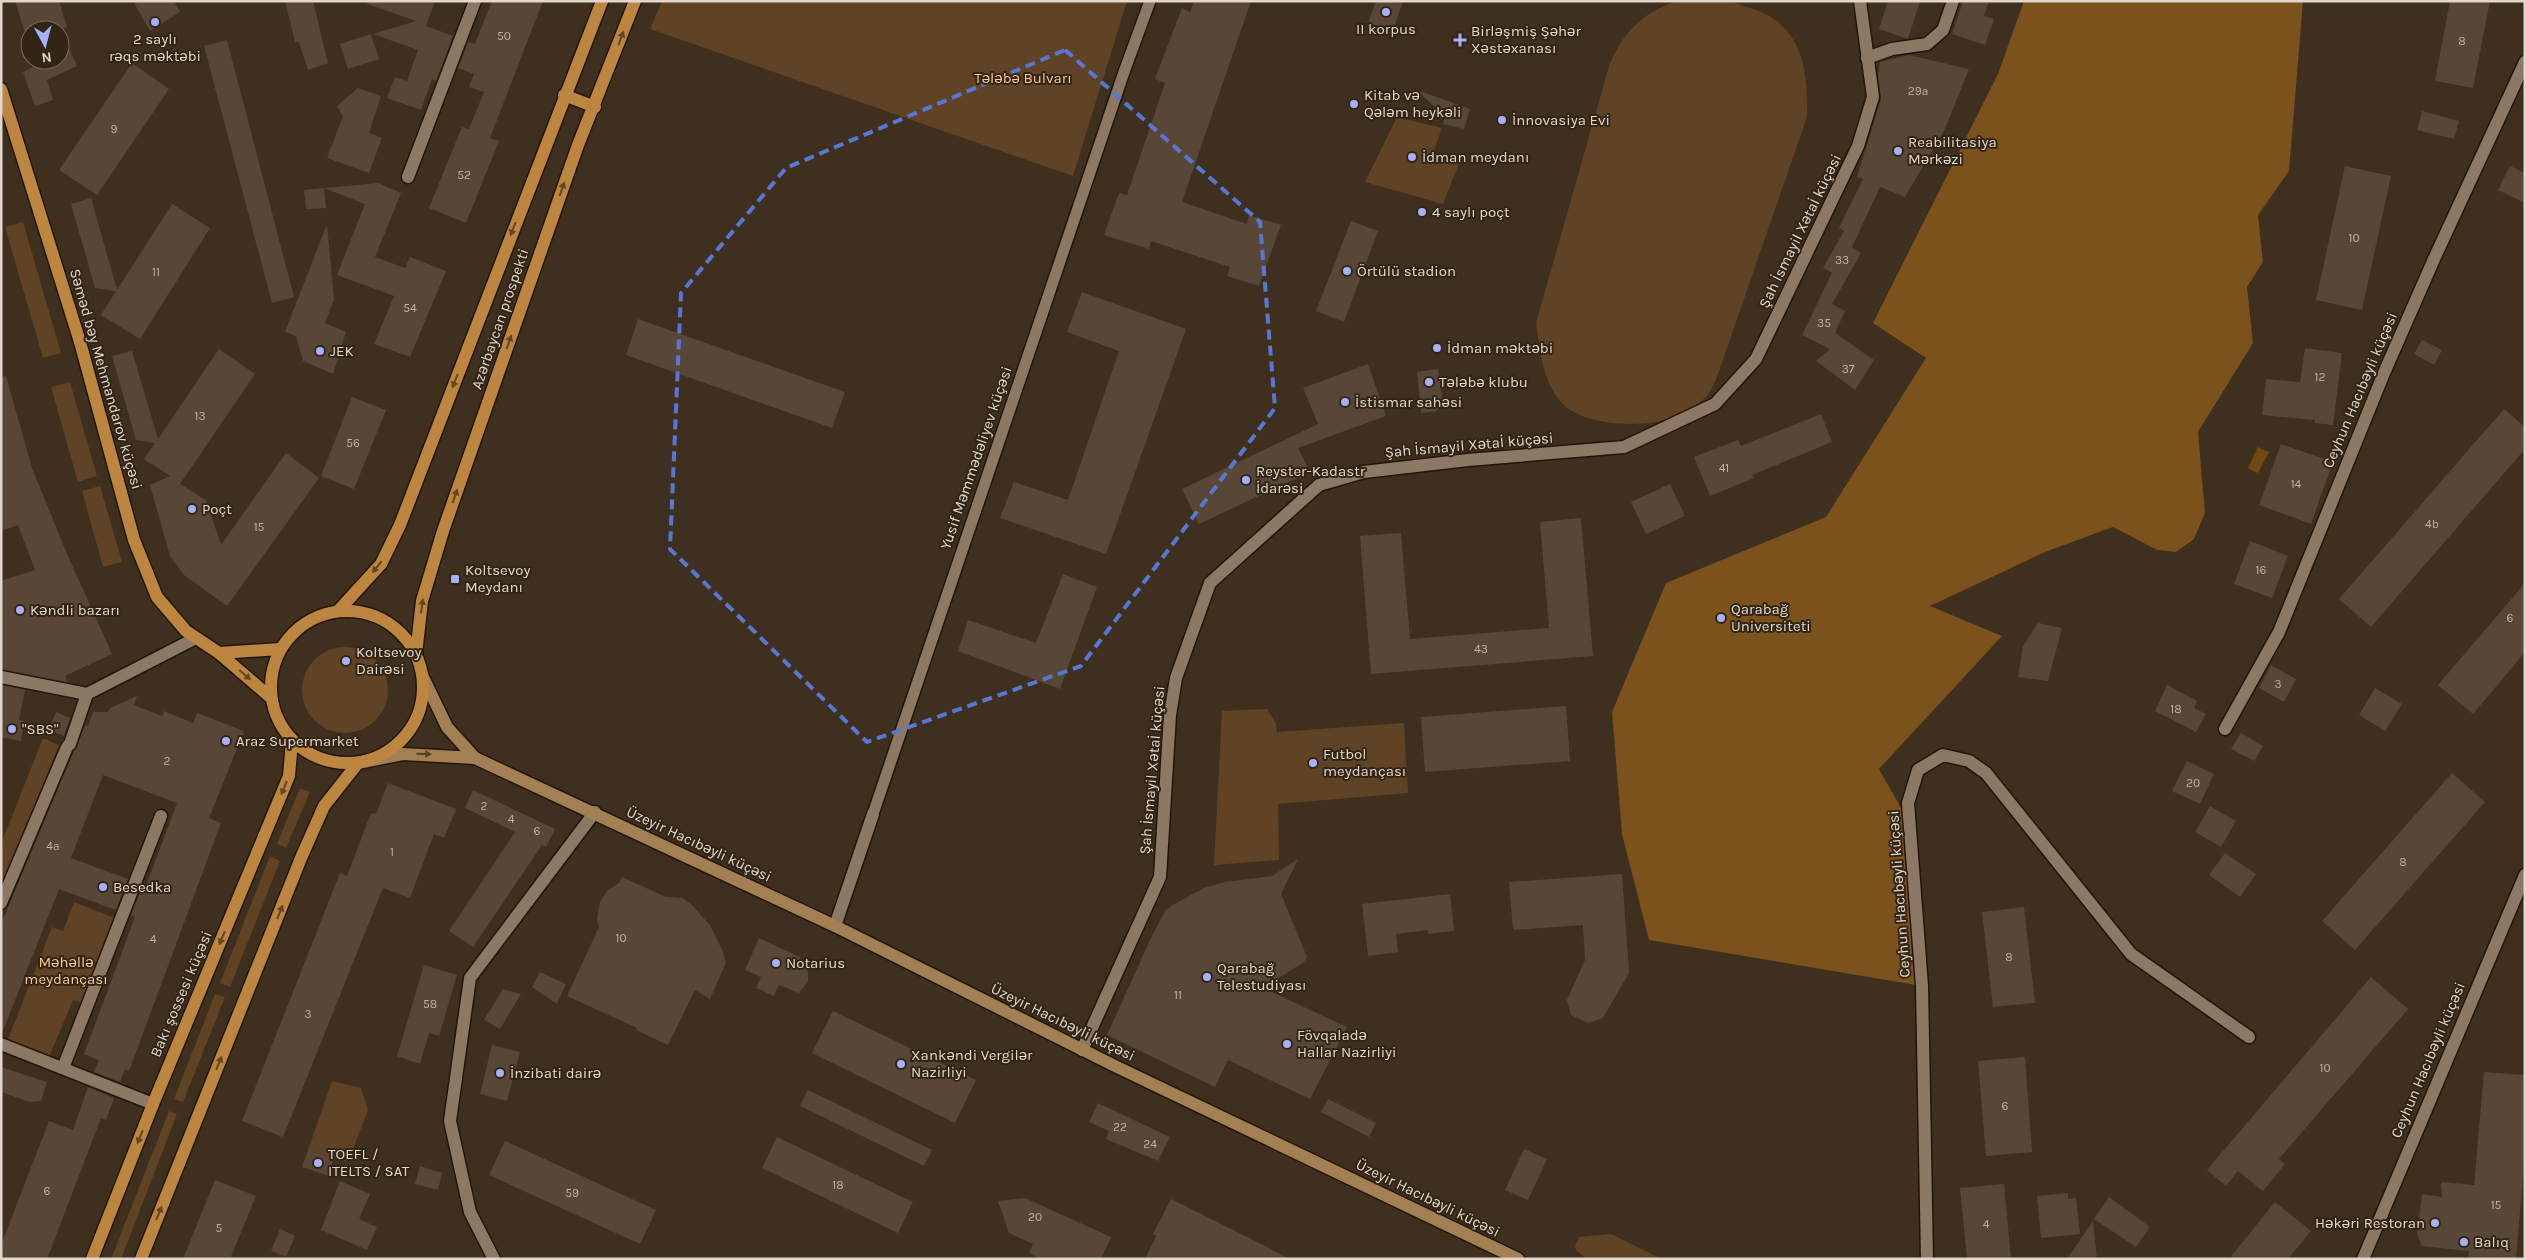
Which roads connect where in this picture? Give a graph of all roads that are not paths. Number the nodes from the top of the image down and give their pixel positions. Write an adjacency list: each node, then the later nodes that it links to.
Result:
1 (475, 1): 12 (street)
2 (602, 1): 10 (main road, Azərbaycan prospekti)
3 (635, 1): 11 (main road, Azərbaycan prospekti, one-way to 3)
4 (1150, 1): 27 (street, Yusif Məmmədəliyev küçəsi)
5 (1860, 1): 7 (street, Şah İsmayil Xətaİ küçəsi)
6 (1953, 1): 7 (street)
7 (1867, 58): 34 (street, Şah İsmayil Xətaİ küçəsi)
8 (2525, 62): 22 (street, Ceyhun Hacıbəyli küçəsi)
9 (1, 89): 14 (main road, Səməd bəy Mehmandarov küçəsi)
10 (564, 95): 11 (main road); 13 (main road, Azərbaycan prospekti, one-way to 13)
11 (595, 107): 17 (main road, Azərbaycan prospekti, one-way to 11)
12 (408, 177)
13 (338, 611): 15 (main road); 17 (main road)
14 (196, 638): 16 (main road, Səməd bəy Mehmandarov küçəsi); 20 (street)
15 (280, 649): 16 (main road); 21 (main road)
16 (219, 653): 21 (main road, Səməd bəy Mehmandarov küçəsi, one-way to 21)
17 (416, 654): 19 (main road)
18 (1, 677): 20 (street)
19 (423, 677): 24 (main road); 25 (main road)
20 (87, 694): 30 (street)
21 (270, 697): 23 (main road)
22 (2225, 729)
23 (292, 741): 25 (main road); 36 (main road, Bakı şossesi küçəsi, one-way to 36)
24 (475, 758): 25 (main road, one-way to 24); 26 (main road, Üzeyir Hacıbəyli küçəsi)
25 (358, 763): 38 (main road, one-way to 25)
26 (595, 812): 31 (main road, Üzeyir Hacıbəyli küçəsi); 39 (street)
27 (873, 814): 31 (street, Yusif Məmmədəliyev küçəsi)
28 (161, 816): 35 (street)
29 (2525, 875): 42 (street, Ceyhun Hacıbəyli küçəsi)
30 (1, 903)
31 (835, 926): 34 (main road, Üzeyir Hacıbəyli küçəsi)
32 (2249, 1037): 41 (street, Ceyhun Hacıbəyli küçəsi)
33 (1, 1044): 35 (street)
34 (1082, 1050): 40 (main road, Üzeyir Hacıbəyli küçəsi)
35 (63, 1068): 36 (street)
36 (153, 1104): 37 (main road, Bakı şossesi küçəsi, one-way to 37)
37 (92, 1259)
38 (141, 1259)
39 (494, 1259)
40 (1518, 1259)
41 (1926, 1259)
42 (2362, 1259)

